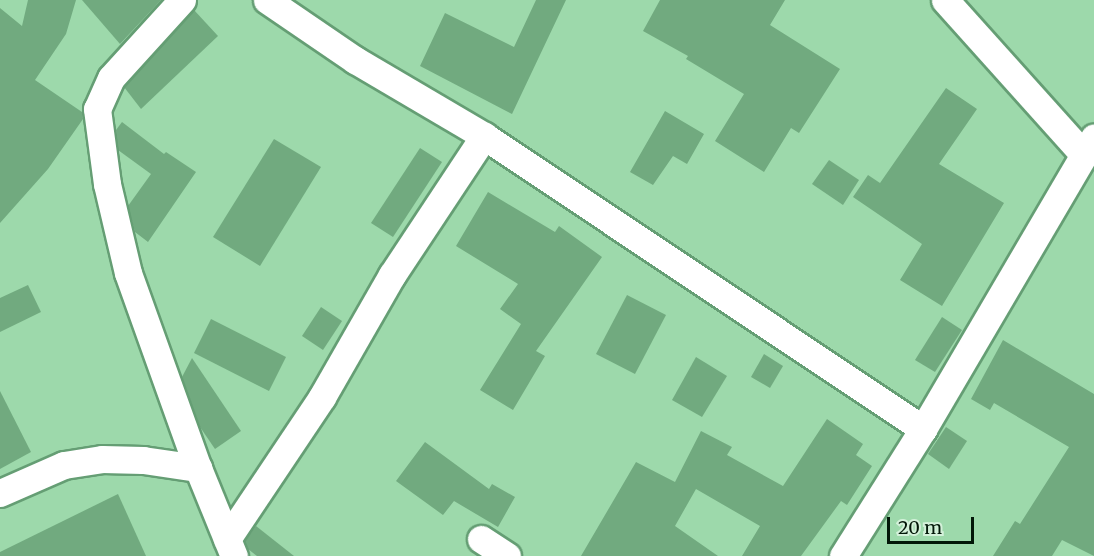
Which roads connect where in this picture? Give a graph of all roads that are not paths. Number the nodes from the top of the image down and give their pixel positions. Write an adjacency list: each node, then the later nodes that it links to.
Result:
1 (182, 0): 7 (street)
2 (267, 0): 4 (street)
3 (945, 0): 5 (street)
4 (484, 136): 6 (street); 10 (street)
5 (1089, 146): 6 (street)
6 (923, 429): 12 (street)
7 (198, 468): 8 (street); 10 (street)
8 (0, 493)
9 (481, 539): 11 (street)
10 (230, 547)
11 (507, 556)
12 (843, 556)

